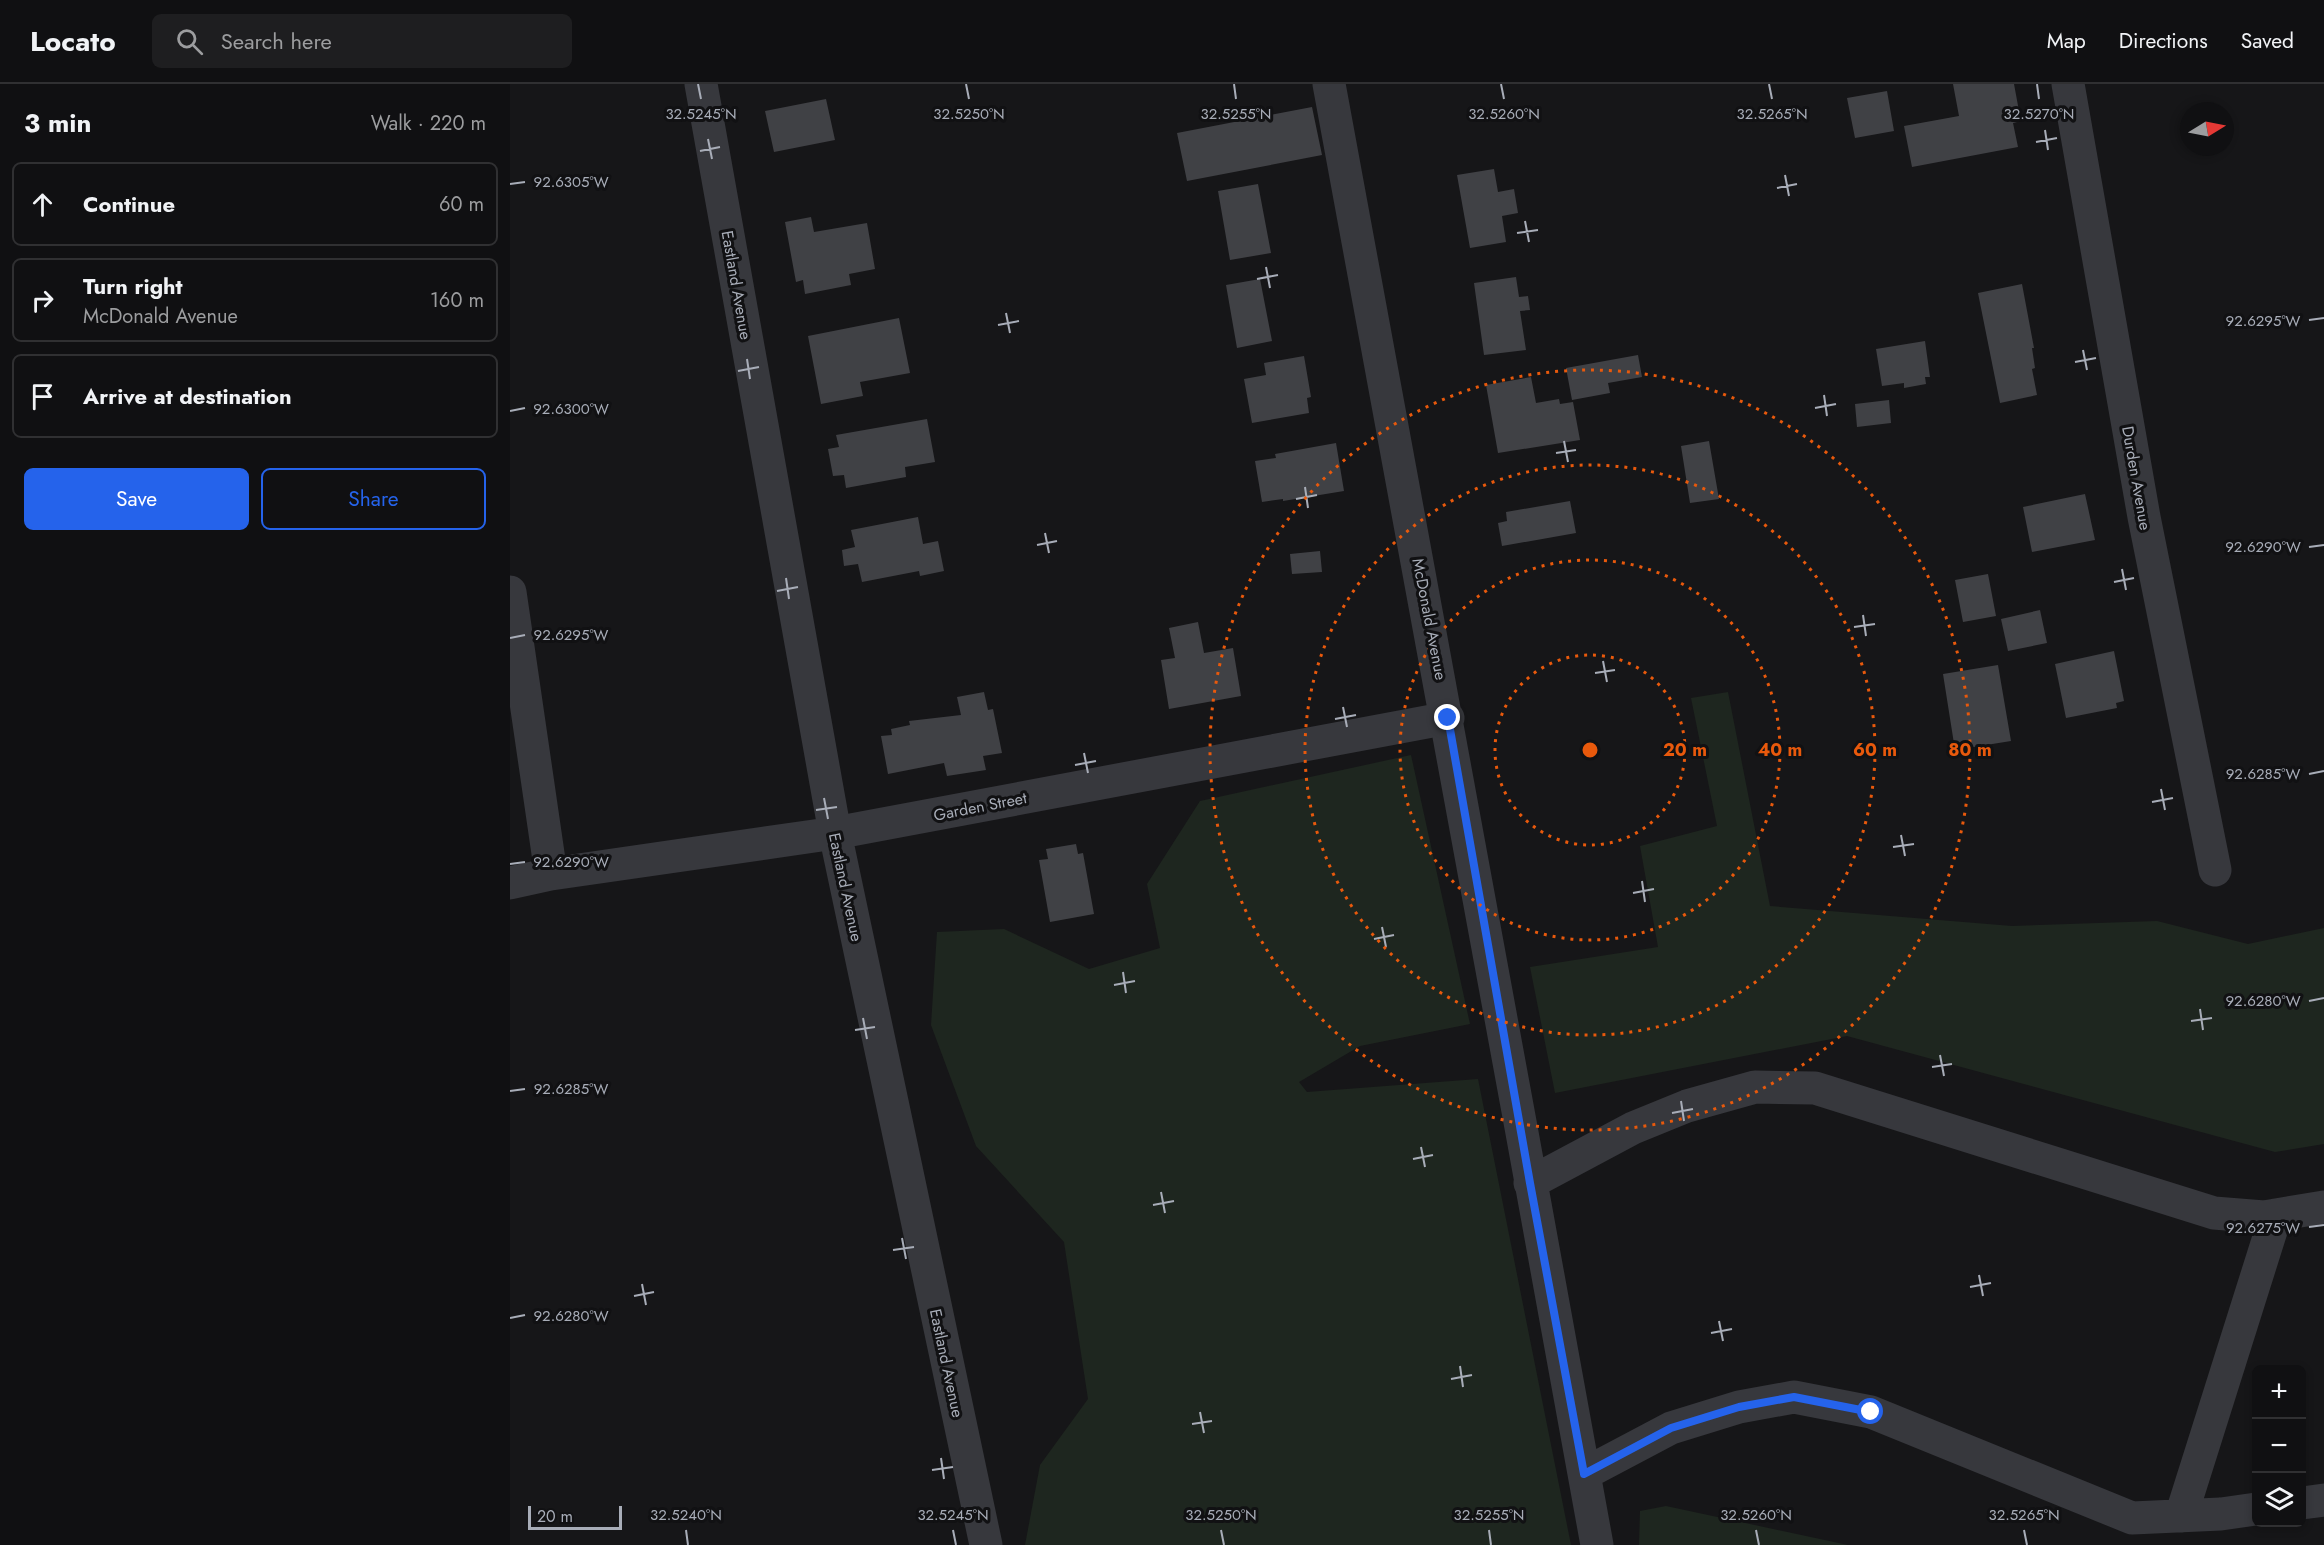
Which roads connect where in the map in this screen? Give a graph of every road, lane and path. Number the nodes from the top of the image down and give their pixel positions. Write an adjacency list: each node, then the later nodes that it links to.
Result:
1 (701, 84): 6 (street, Eastland Avenue)
2 (1329, 84): 5 (street, McDonald Avenue)
3 (2068, 84): 7 (street, Durden Avenue)
4 (510, 592): 8 (street)
5 (1448, 718): 6 (street, Garden Street); 10 (street, McDonald Avenue)
6 (835, 833): 8 (street, Garden Street); 18 (street, Eastland Avenue)
7 (2215, 870)
8 (551, 874): 9 (street, Garden Street)
9 (510, 884)
10 (1530, 1183): 12 (street); 13 (street, McDonald Avenue)
11 (2324, 1207): 12 (street)
12 (2276, 1215): 17 (street)
13 (1584, 1474): 17 (street); 19 (street, McDonald Avenue)
14 (2324, 1500): 15 (street)
15 (2306, 1502)
16 (2252, 1510): 17 (street)
17 (2181, 1516)
18 (986, 1545)
19 (1597, 1545)

